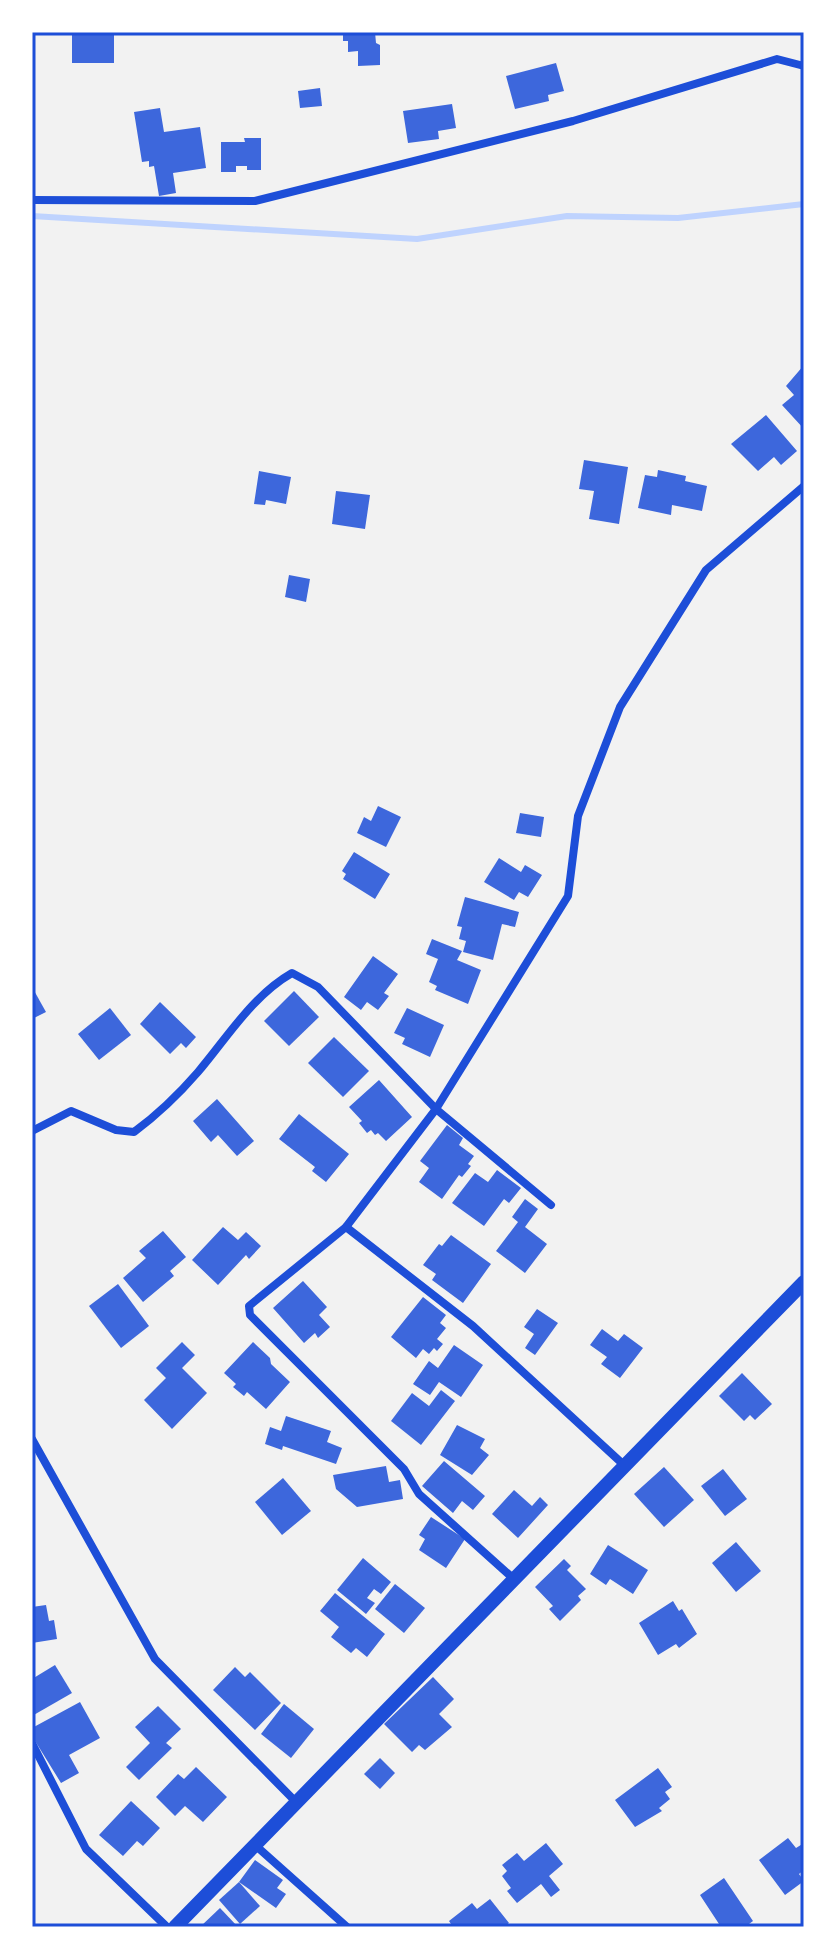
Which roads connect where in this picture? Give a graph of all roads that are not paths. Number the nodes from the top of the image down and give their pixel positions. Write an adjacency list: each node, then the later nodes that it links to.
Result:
1 (804, 66): 2 (street)
2 (32, 200)
3 (804, 486): 4 (street)
4 (436, 1109): 5 (street); 6 (street); 7 (street)
5 (32, 1131)
6 (551, 1205)
7 (346, 1227): 10 (street); 11 (street)
8 (804, 1282): 10 (street)
9 (32, 1439): 13 (street)
10 (625, 1466): 11 (street)
11 (515, 1580): 13 (street)
12 (32, 1743): 15 (street)
13 (296, 1802): 14 (street)
14 (255, 1845): 16 (street); 17 (street)
15 (167, 1927)
16 (175, 1927)
17 (347, 1927)

